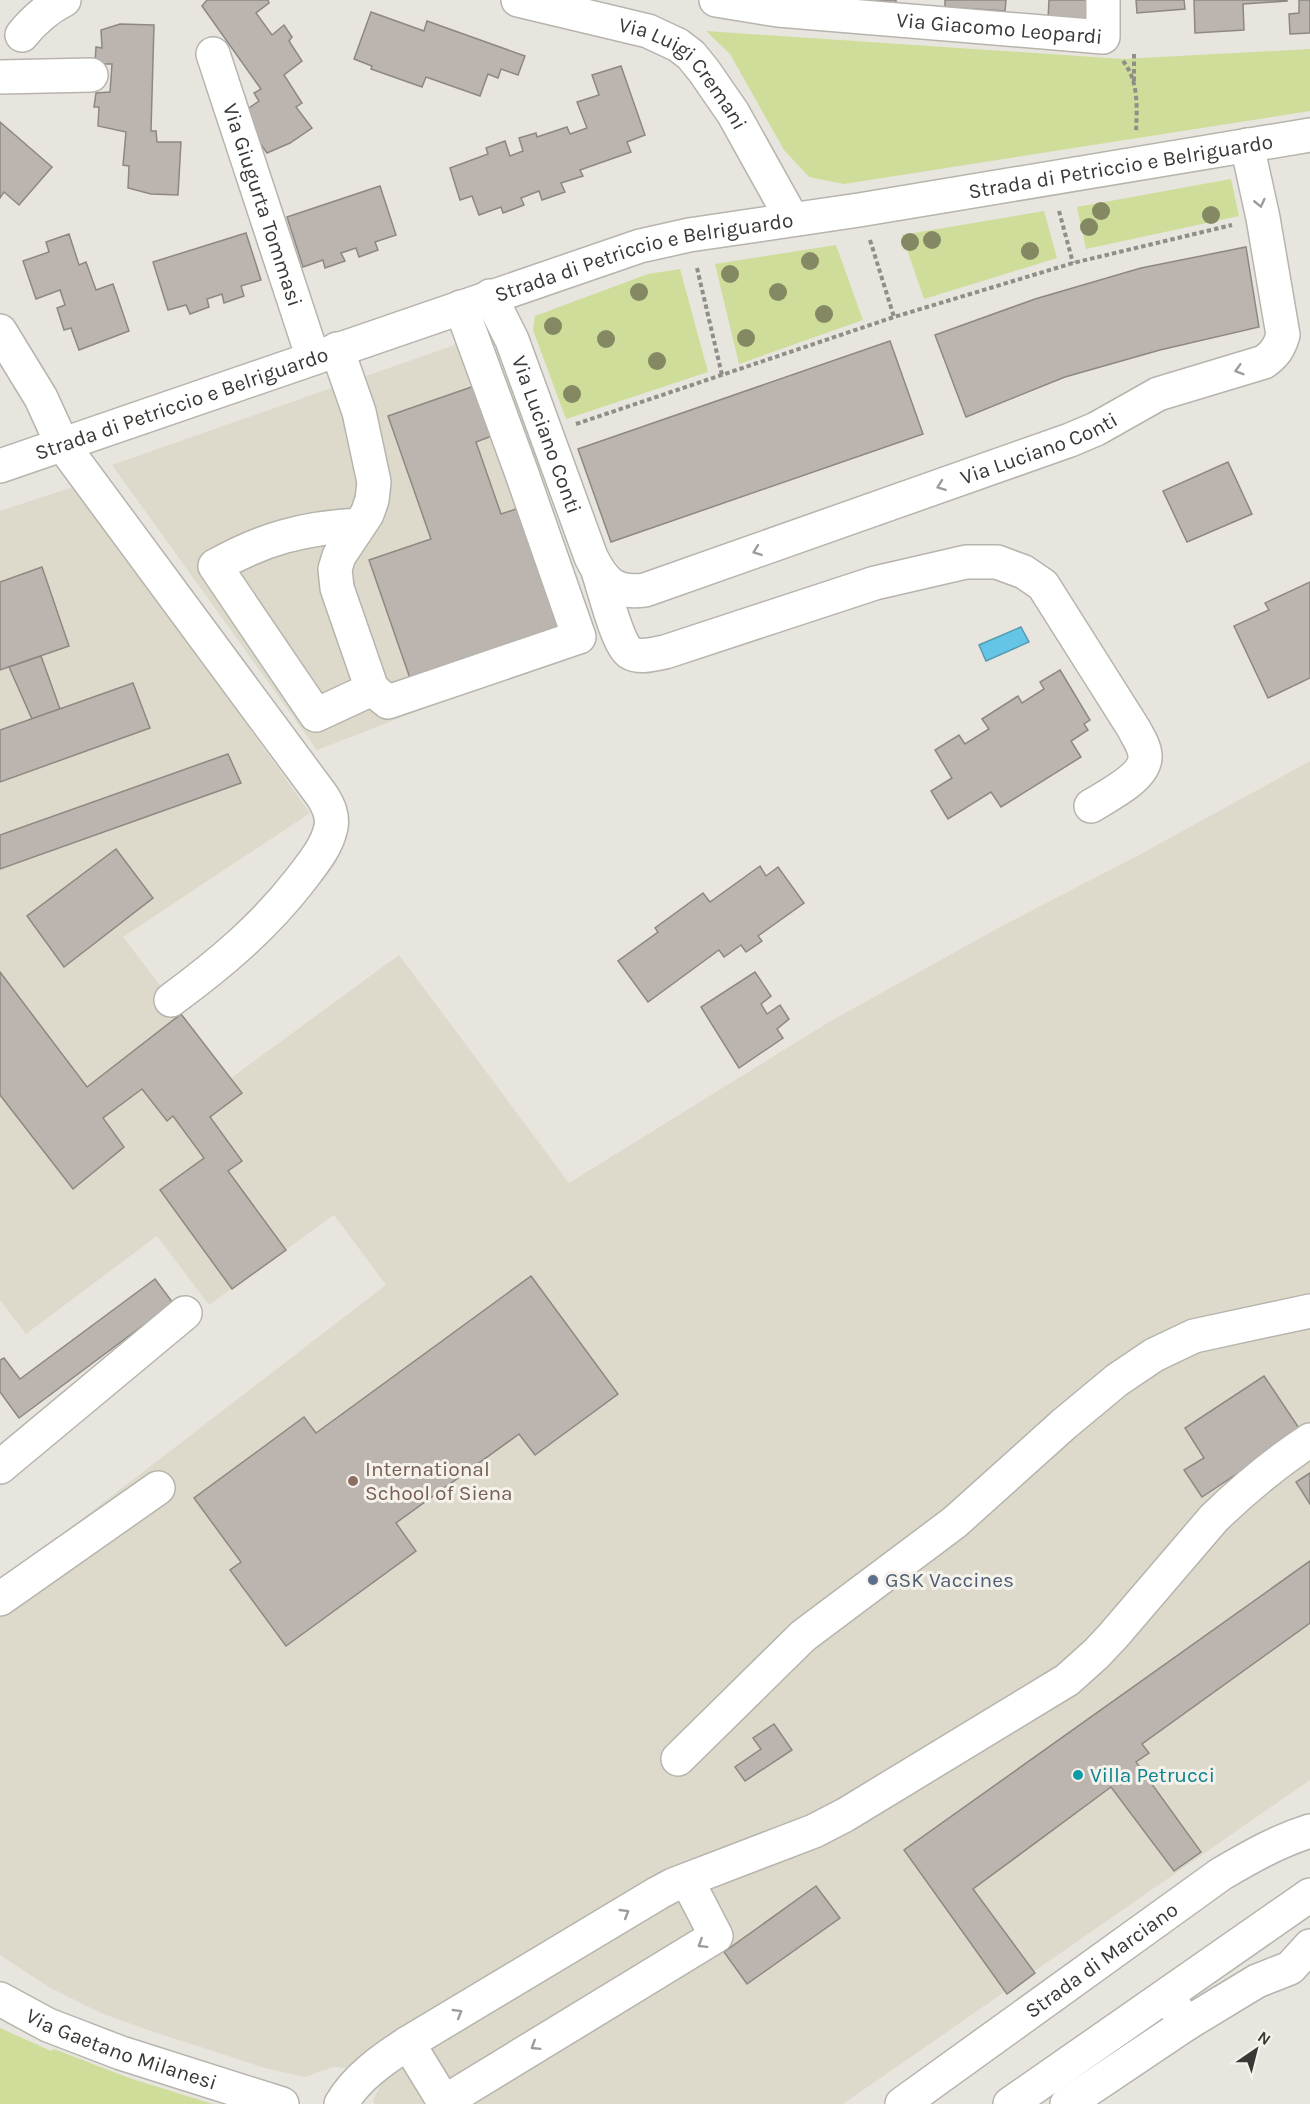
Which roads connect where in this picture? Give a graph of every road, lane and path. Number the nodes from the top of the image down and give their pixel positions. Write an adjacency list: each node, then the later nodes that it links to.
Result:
1 (64, 0): 6 (street)
2 (518, 0): 5 (street, Via Luigi Cremani)
3 (716, 0): 7 (street, Via Giacomo Leopardi)
4 (1102, 0): 7 (street, Via Giacomo Leopardi)
5 (635, 14): 15 (street, Via Luigi Cremani)
6 (22, 35)
7 (1103, 37): 12 (path)
8 (213, 54): 23 (street, Via Giugurta Tommasi)
9 (91, 75): 10 (street)
10 (0, 77)
11 (1310, 135): 13 (street, Strada di Petriccio e Belriguardo)
12 (1135, 142)
13 (1247, 146): 15 (street, Strada di Petriccio e Belriguardo); 29 (street, Via Luciano Conti, one-way to 29)
14 (1057, 203): 19 (path)
15 (792, 219): 20 (street, Strada di Petriccio e Belriguardo)
16 (1233, 225): 19 (path)
17 (867, 232): 21 (path)
18 (695, 258): 24 (path)
19 (1073, 263): 21 (path)
20 (476, 302): 23 (street, Strada di Petriccio e Belriguardo); 29 (street, Via Luciano Conti); 30 (street)
21 (894, 317): 24 (path)
22 (0, 331): 26 (street)
23 (325, 354): 26 (street, Strada di Petriccio e Belriguardo); 28 (street, Via Giugurta Tommasi)
24 (722, 375): 25 (path)
25 (575, 424)
26 (62, 444): 27 (street, Strada di Petriccio e Belriguardo); 32 (street)
27 (0, 466)
28 (358, 525): 30 (street, Via Giugurta Tommasi); 30 (street)
29 (599, 574): 31 (street, Via Luciano Conti)
30 (372, 689)
31 (1091, 806)
32 (171, 1000)
33 (1310, 1311): 39 (street)
34 (185, 1313): 36 (street)
35 (1310, 1440): 41 (street)
36 (0, 1467)
37 (158, 1488): 38 (street)
38 (0, 1599)
39 (678, 1759)
40 (1310, 1831): 50 (street, Strada di Marciano)
41 (687, 1880): 47 (street, one-way to 41); 47 (street, one-way to 47)
42 (1310, 1895): 44 (street)
43 (1310, 1946): 46 (street)
44 (1167, 1995): 46 (street); 51 (street)
45 (0, 1999): 48 (street, Via Gaetano Milanesi)
46 (1186, 2024): 52 (street)
47 (408, 2043): 49 (street)
48 (282, 2104)
49 (341, 2104)
50 (902, 2104)
51 (1010, 2104)
52 (1067, 2104)

